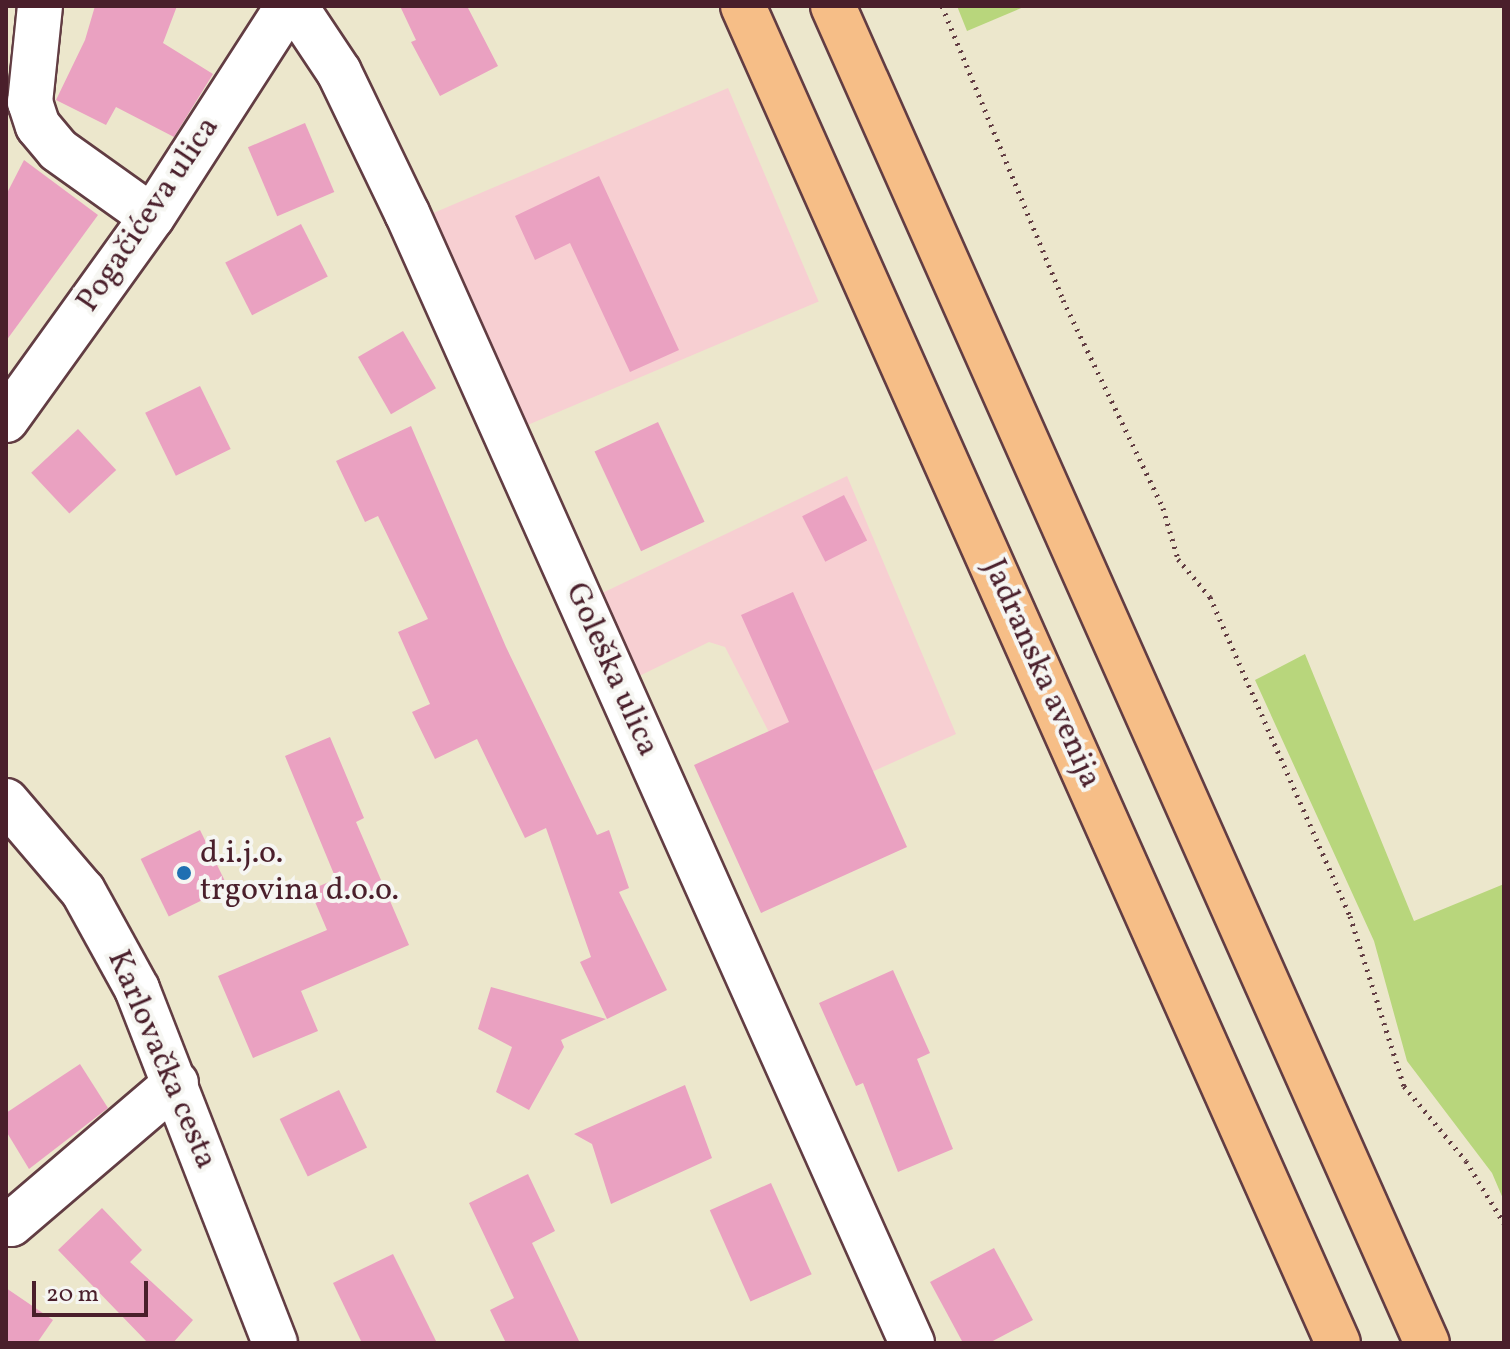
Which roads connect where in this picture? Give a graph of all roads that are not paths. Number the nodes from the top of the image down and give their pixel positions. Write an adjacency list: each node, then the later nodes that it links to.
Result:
1 (40, 6): 6 (street)
2 (288, 6): 6 (street, Pogačićeva ulica)
3 (295, 6): 12 (street, Goleška ulica)
4 (743, 6): 13 (main road, Jadranska avenija)
5 (833, 6): 14 (main road)
6 (152, 217): 7 (street, Pogačićeva ulica)
7 (6, 420)
8 (6, 801): 9 (street, Karlovačka cesta)
9 (176, 1083): 10 (street); 11 (street, Karlovačka cesta)
10 (8, 1226)
11 (275, 1343)
12 (912, 1343)
13 (1338, 1343)
14 (1427, 1343)

